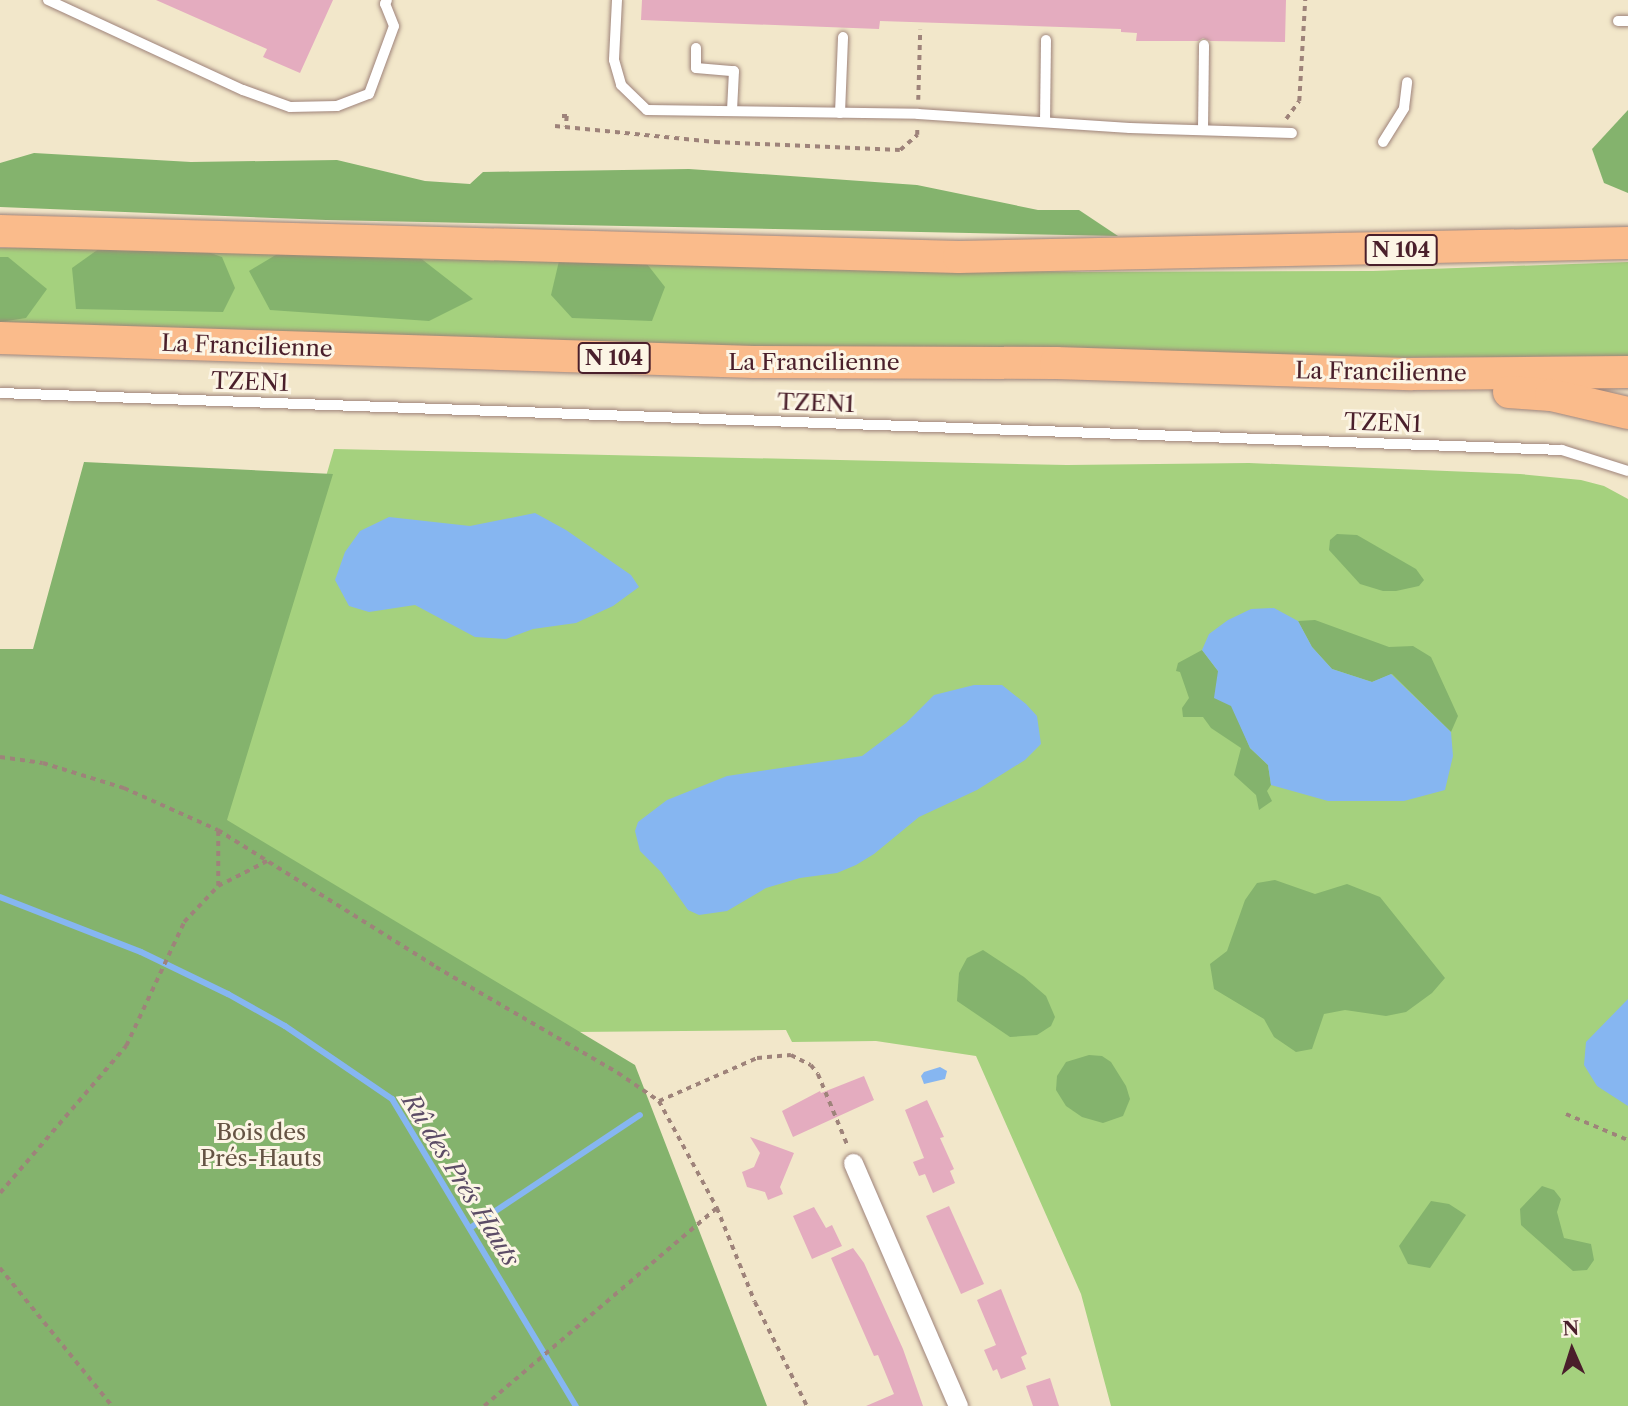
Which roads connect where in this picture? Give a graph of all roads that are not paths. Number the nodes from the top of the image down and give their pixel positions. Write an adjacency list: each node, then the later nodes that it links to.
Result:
1 (48, 0): 2 (lane)
2 (387, 0)
3 (617, 0): 9 (lane)
4 (843, 37): 10 (lane)
5 (1046, 40): 11 (lane)
6 (1205, 45): 12 (lane)
7 (696, 48): 9 (lane)
8 (1407, 82): 14 (lane)
9 (732, 111): 10 (lane)
10 (841, 113): 11 (lane)
11 (1045, 122): 12 (lane)
12 (1203, 130): 13 (lane)
13 (1292, 133)
14 (1383, 142)
15 (0, 231): 16 (highway, N 104)
16 (1628, 243)
17 (0, 338): 19 (highway, La Francilienne / N 104)
18 (1628, 372): 19 (highway, La Francilienne / N 104)
19 (1412, 374): 21 (highway)
20 (0, 393): 22 (lane, TZEN1)
21 (1628, 413)
22 (1628, 471)
23 (853, 1163): 24 (street)
24 (958, 1406)

